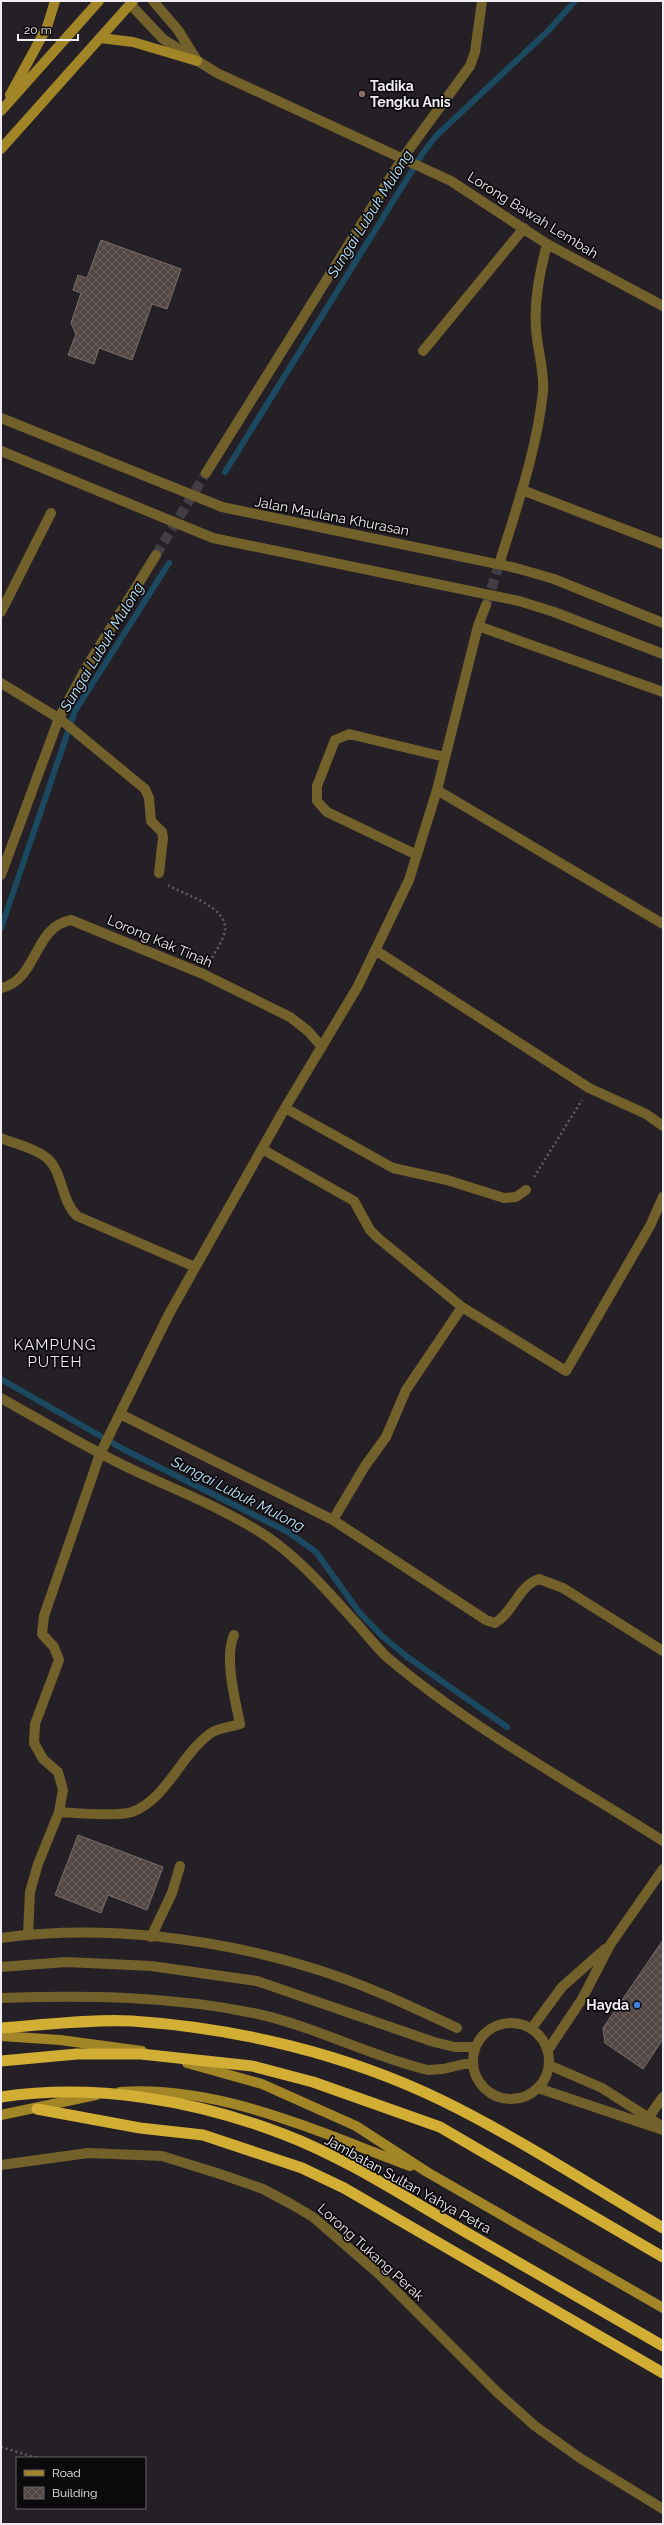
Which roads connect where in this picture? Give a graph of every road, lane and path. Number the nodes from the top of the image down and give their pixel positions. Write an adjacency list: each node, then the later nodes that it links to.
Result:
1 (55, 1): 8 (main road)
2 (99, 1): 8 (main road)
3 (153, 1): 7 (street)
4 (482, 1): 10 (street)
5 (130, 2): 6 (main road); 7 (street, Lorong Bawah Lembah)
6 (100, 38): 7 (main road); 9 (main road)
7 (197, 61): 10 (street, Lorong Bawah Lembah)
8 (1, 111)
9 (1, 149)
10 (405, 160): 11 (street, Lorong Bawah Lembah); 17 (street)
11 (524, 228): 12 (street, Lorong Bawah Lembah); 14 (street)
12 (547, 244): 13 (street, Lorong Bawah Lembah); 18 (street)
13 (663, 306)
14 (422, 351)
15 (1, 418): 25 (street, Jalan Maulana Khurasan)
16 (1, 451): 27 (street)
17 (206, 473)
18 (522, 490): 20 (street); 22 (street)
19 (51, 513): 24 (street)
20 (663, 544)
21 (156, 555): 30 (street)
22 (501, 558)
23 (486, 605): 26 (street)
24 (1, 612)
25 (663, 623)
26 (478, 626): 29 (street); 31 (street)
27 (663, 654)
28 (1, 683): 30 (street)
29 (663, 692)
30 (60, 718): 34 (street); 35 (street)
31 (445, 758): 32 (street); 33 (street)
32 (437, 790): 33 (street); 36 (street)
33 (417, 856): 37 (street)
34 (159, 873): 38 (path)
35 (1, 875)
36 (663, 924)
37 (375, 950): 40 (street); 41 (street)
38 (203, 974): 39 (street, Lorong Kak Tinah); 40 (street, Lorong Kak Tinah)
39 (1, 988)
40 (322, 1047): 42 (street)
41 (589, 1088): 43 (street); 46 (path)
42 (285, 1108): 45 (street); 46 (street)
43 (663, 1126)
44 (1, 1138): 48 (street)
45 (262, 1149): 48 (street); 49 (street)
46 (526, 1190)
47 (663, 1197): 49 (street)
48 (195, 1266): 51 (street)
49 (462, 1307): 53 (street)
50 (1, 1398): 52 (street)
51 (120, 1414): 52 (street); 53 (street)
52 (102, 1451): 56 (street); 57 (street)
53 (333, 1520): 55 (street)
54 (234, 1634): 56 (street)
55 (663, 1651)
56 (59, 1812): 60 (street)
57 (663, 1841)
58 (180, 1866): 61 (street)
59 (663, 1868): 63 (street)
60 (28, 1934): 61 (street); 62 (street)
61 (151, 1937): 67 (street)
62 (1, 1938)
63 (610, 1945): 68 (street); 71 (street)
64 (1, 1967): 70 (street)
65 (1, 1998): 73 (street)
66 (1, 2028): 85 (highway)
67 (457, 2028)
68 (531, 2028): 70 (street); 71 (street)
69 (1, 2036): 84 (main road)
70 (476, 2047): 73 (street)
71 (548, 2050): 74 (street)
72 (1, 2061): 86 (highway, bridge)
73 (473, 2062): 75 (street)
74 (549, 2065): 75 (street); 80 (street)
75 (538, 2088): 82 (street)
76 (1, 2097): 88 (highway, Jambatan Sultan Yahya Petra, bridge)
77 (663, 2097): 80 (street)
78 (37, 2108): 79 (main road); 84 (main road); 89 (highway)
79 (1, 2116)
80 (648, 2118): 81 (street)
81 (663, 2127)
82 (663, 2130)
83 (1, 2165): 92 (street, Lorong Tukang Perak)
84 (427, 2172): 87 (main road, Jambatan Sultan Yahya Petra)
85 (663, 2228)
86 (663, 2256)
87 (663, 2308)
88 (663, 2346)
89 (663, 2373)
90 (1, 2447): 91 (path)
91 (34, 2457)
92 (663, 2509)

